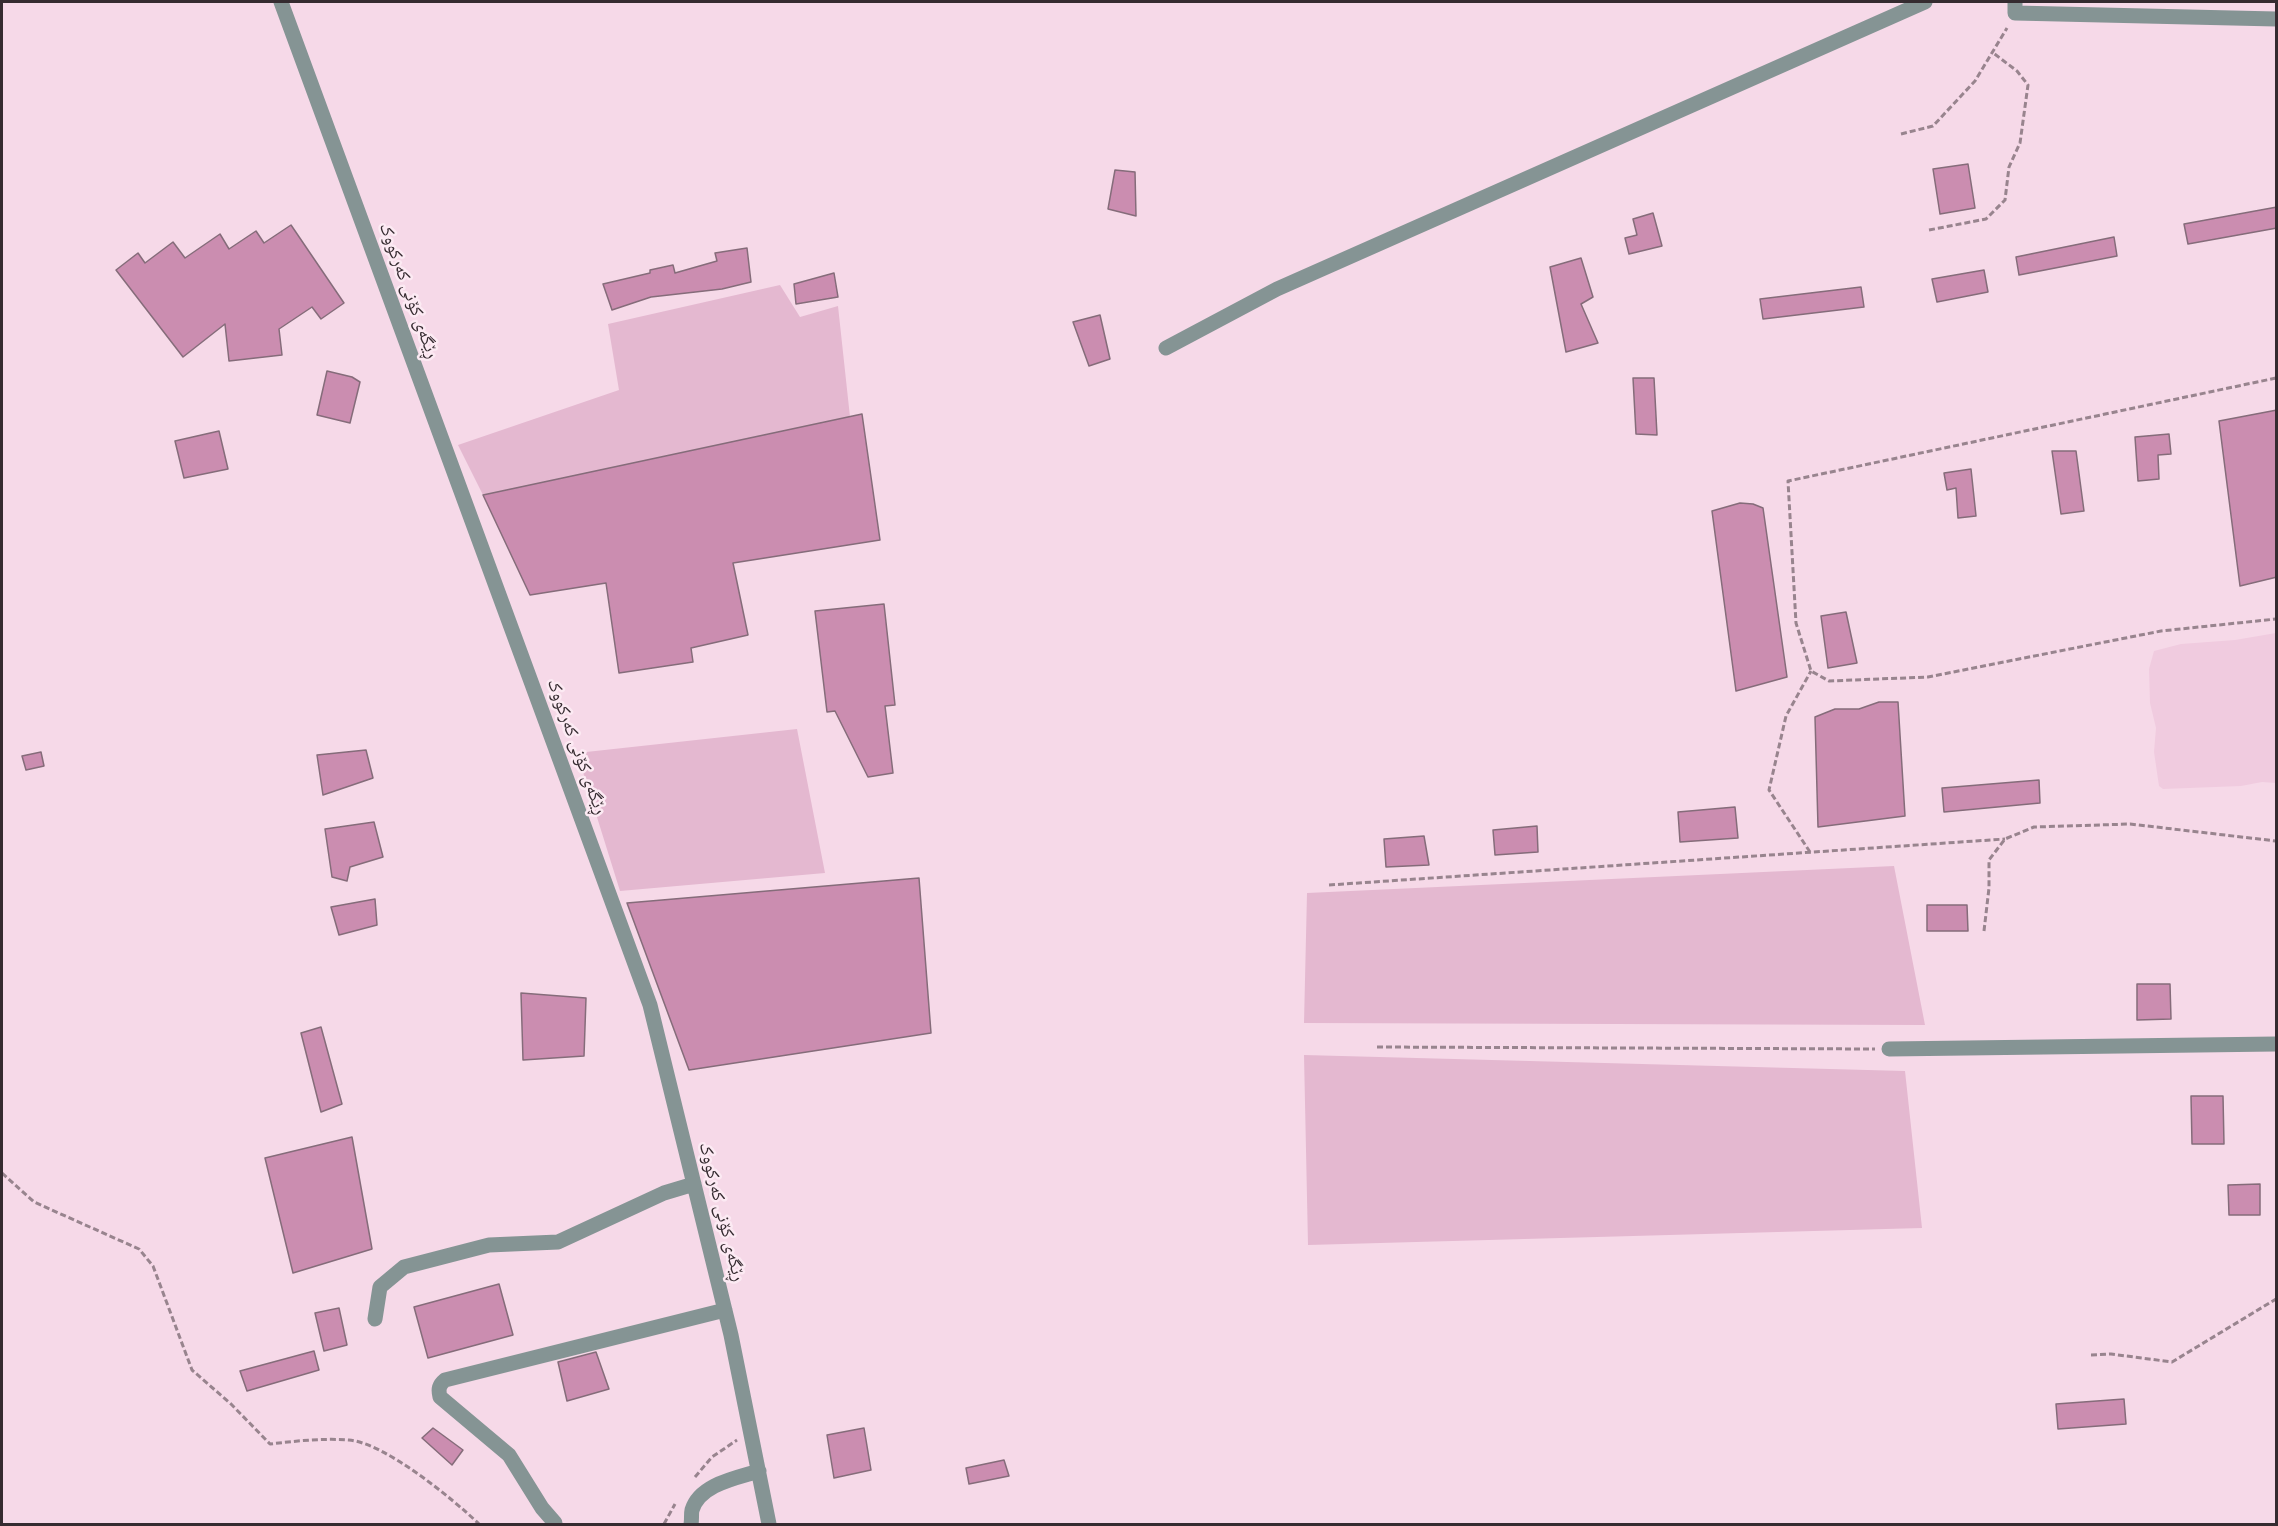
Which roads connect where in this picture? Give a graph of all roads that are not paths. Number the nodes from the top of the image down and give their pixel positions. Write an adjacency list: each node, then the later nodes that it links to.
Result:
1 (281, 2): 8 (street, ڕێگەی کۆنی کەرکووک)
2 (1925, 2): 5 (street)
3 (2015, 7): 4 (street)
4 (2277, 19)
5 (1166, 348)
6 (2277, 1044): 7 (street)
7 (1888, 1049)
8 (694, 1184): 9 (street, ڕێگەی کۆنی کەرکووک); 10 (street)
9 (725, 1310): 11 (street, ڕێگەی کۆنی کەرکووک); 12 (street)
10 (375, 1319)
11 (759, 1471): 13 (street); 14 (street, ڕێگەی کۆنی کەرکووک)
12 (555, 1523)
13 (691, 1524)
14 (770, 1524)

